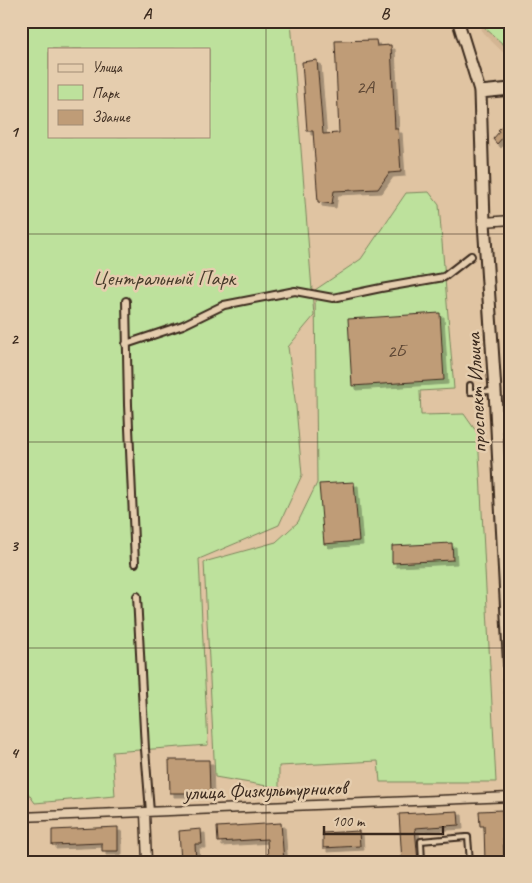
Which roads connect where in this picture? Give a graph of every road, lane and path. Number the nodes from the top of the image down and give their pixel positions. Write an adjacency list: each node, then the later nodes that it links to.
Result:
1 (458, 21): 3 (street, проспект Ильича)
2 (511, 89): 3 (main road)
3 (480, 92): 5 (main road, проспект Ильича)
4 (511, 220): 5 (street)
5 (484, 222): 10 (main road, проспект Ильича)
6 (471, 256): 8 (street)
7 (126, 301): 8 (street)
8 (126, 344): 13 (street)
9 (470, 385): 10 (lane)
10 (495, 391): 12 (main road, проспект Ильича)
11 (511, 426): 12 (lane)
12 (496, 427): 15 (main road, проспект Ильича)
13 (135, 563)
14 (136, 596): 19 (street)
15 (508, 605): 16 (main road, проспект Ильича)
16 (510, 675): 17 (main road, проспект Ильича)
17 (511, 691)
18 (511, 798): 19 (street, улица Физкультурников)
19 (148, 812): 20 (street, улица Физкультурников); 21 (street)
20 (21, 817)
21 (147, 862)
22 (422, 862): 23 (lane)
23 (470, 862)

